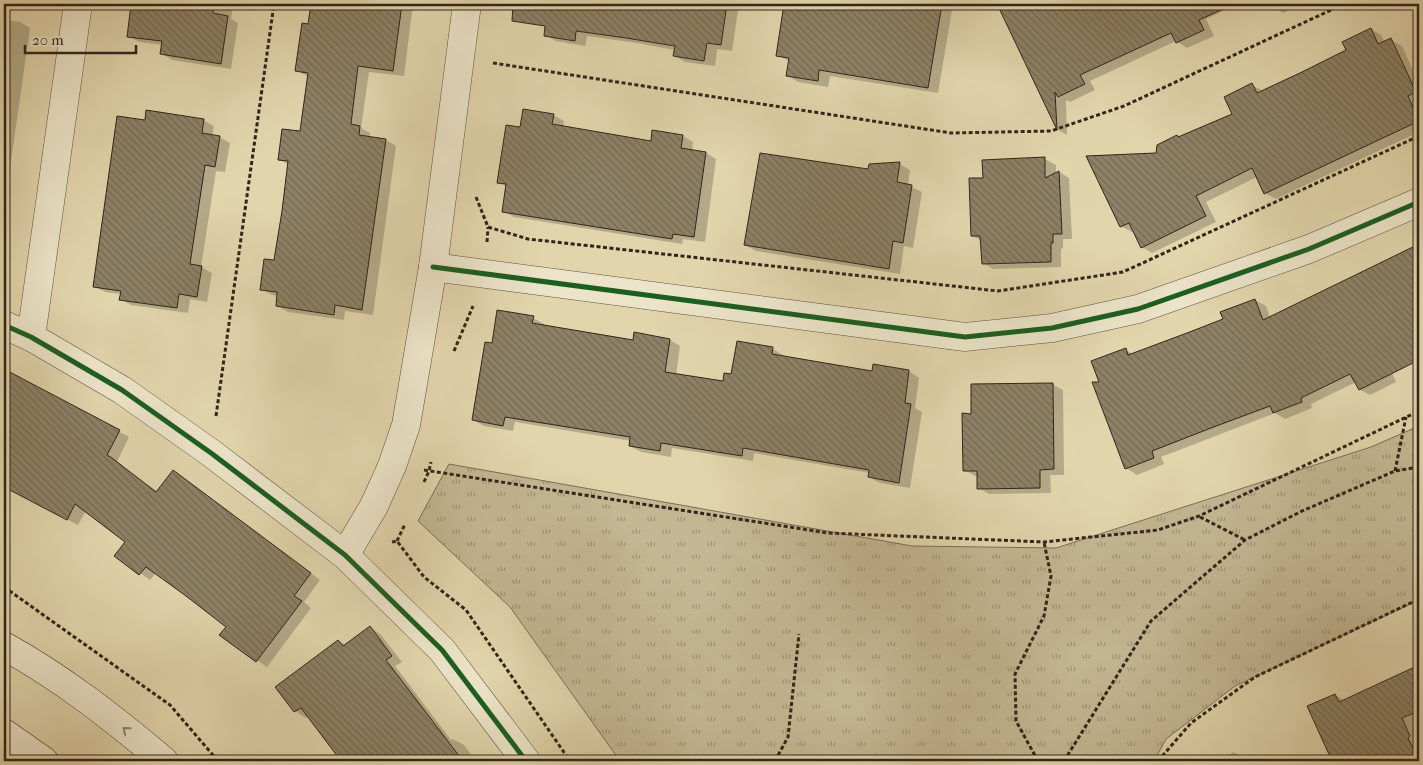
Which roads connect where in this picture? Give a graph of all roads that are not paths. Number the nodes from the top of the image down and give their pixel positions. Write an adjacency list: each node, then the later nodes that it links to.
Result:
1 (78, 4): 6 (street)
2 (467, 4): 4 (street)
3 (1419, 202): 4 (street)
4 (433, 267): 7 (street)
5 (4, 325): 6 (street)
6 (31, 337): 7 (street)
7 (345, 555): 12 (street)
8 (4, 646): 11 (street, one-way to 8)
9 (4, 733): 10 (street)
10 (44, 761)
11 (164, 761)
12 (526, 761)

